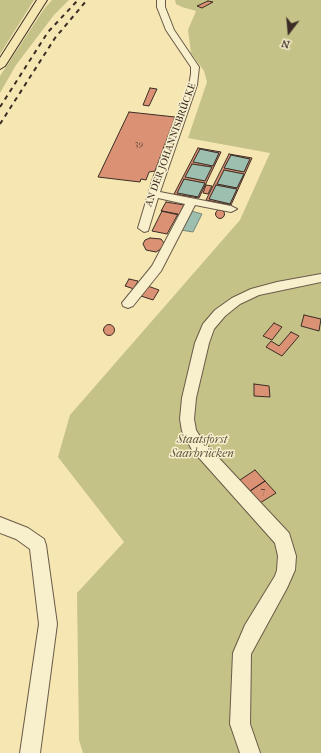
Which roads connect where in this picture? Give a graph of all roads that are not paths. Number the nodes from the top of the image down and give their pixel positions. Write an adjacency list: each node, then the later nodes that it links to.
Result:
1 (42, 0): 3 (main road)
2 (161, 0): 4 (street, AN DER JOHANNISBRÜCKE)
3 (1, 64)
4 (153, 194): 5 (street); 7 (street, AN DER JOHANNISBRÜCKE)
5 (192, 201): 6 (street); 8 (street)
6 (231, 209)
7 (144, 228)
8 (157, 268): 10 (street); 11 (street)
9 (321, 278): 14 (street)
10 (148, 284)
11 (128, 303)
12 (0, 524): 13 (street)
13 (30, 753)
14 (250, 753)

